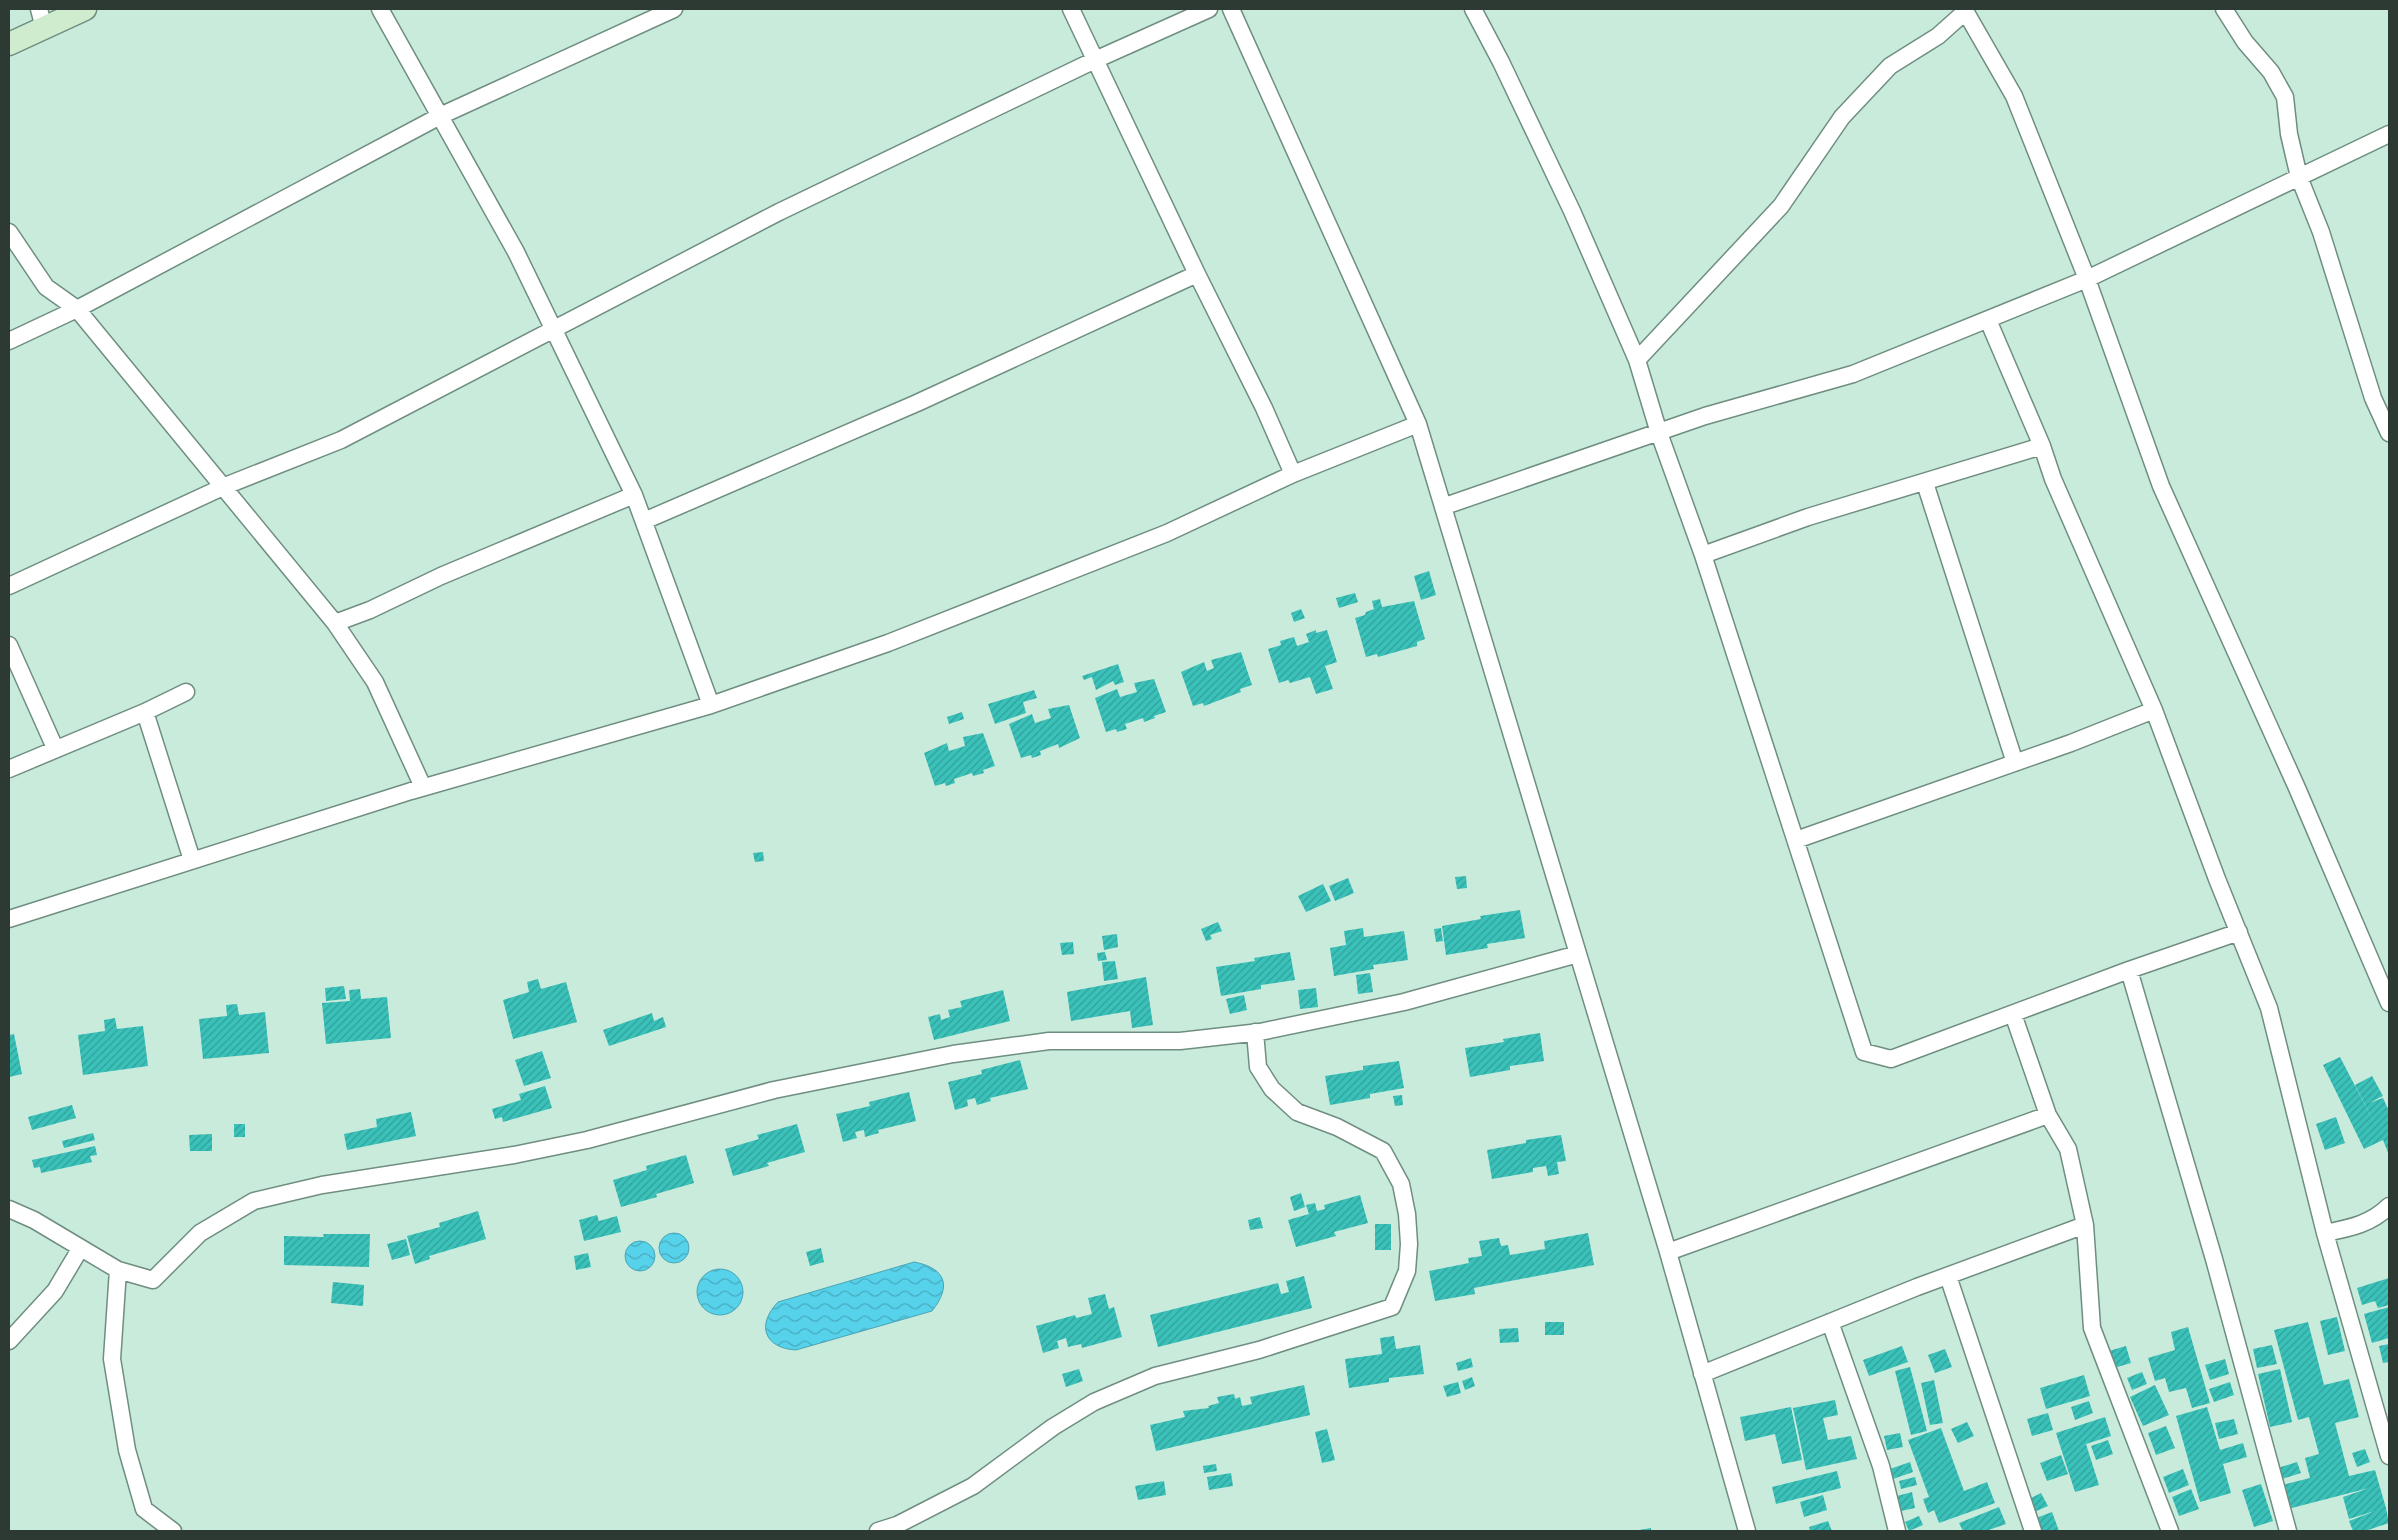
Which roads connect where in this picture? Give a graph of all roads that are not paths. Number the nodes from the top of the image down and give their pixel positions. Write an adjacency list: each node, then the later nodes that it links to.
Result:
1 (85, 9): 10 (main road)
2 (380, 9): 13 (street)
3 (674, 9): 13 (street)
4 (1071, 9): 12 (street)
5 (1209, 9): 12 (street)
6 (1231, 9): 24 (street)
7 (1473, 9): 23 (street)
8 (2224, 9): 15 (street)
9 (1965, 10): 18 (street); 23 (street)
10 (42, 18): 11 (main road)
11 (9, 44)
12 (1096, 60): 17 (street); 21 (street)
13 (440, 116): 19 (street); 21 (street)
14 (2389, 134): 15 (street)
15 (2299, 177): 18 (street); 26 (street)
16 (9, 232): 19 (street)
17 (1197, 274): 28 (street); 33 (street)
18 (2086, 279): 20 (street); 52 (street)
19 (77, 309): 22 (street); 30 (street)
20 (1988, 320): 25 (street); 27 (street)
21 (553, 329): 30 (street); 31 (street)
22 (9, 341)
23 (1637, 360): 25 (street)
24 (1418, 424): 28 (street); 32 (street)
25 (1659, 433): 32 (street); 34 (street)
26 (2389, 433)
27 (2042, 446): 29 (street); 40 (street)
28 (1292, 474): 39 (street)
29 (1925, 483): 34 (street); 43 (street)
30 (225, 486): 35 (street); 36 (street)
31 (634, 495): 33 (street); 36 (street)
32 (1444, 506): 50 (street)
33 (644, 521): 39 (street)
34 (1703, 555): 46 (street)
35 (9, 586)
36 (335, 623): 45 (street)
37 (9, 645): 42 (street)
38 (186, 692): 41 (street)
39 (711, 706): 45 (street)
40 (2154, 710): 43 (street); 49 (street)
41 (145, 712): 42 (street); 47 (street)
42 (55, 748): 44 (street)
43 (2015, 763): 46 (street)
44 (9, 769)
45 (423, 787): 47 (street)
46 (1796, 840): 53 (street)
47 (192, 860): 48 (street)
48 (9, 918)
49 (2238, 932): 51 (street); 59 (street)
50 (1578, 954): 54 (street); 61 (street)
51 (2129, 970): 53 (street); 74 (street)
52 (2389, 1003)
53 (2013, 1014): 55 (street)
54 (1255, 1032): 62 (street); 69 (street)
55 (2048, 1115): 58 (street); 61 (street)
56 (2389, 1206): 59 (street)
57 (9, 1209): 60 (street)
58 (2086, 1225): 63 (street); 73 (street)
59 (2326, 1233): 67 (street)
60 (80, 1249): 62 (street); 65 (street)
61 (1668, 1252): 66 (street)
62 (118, 1270): 68 (street)
63 (1948, 1276): 64 (street); 72 (street)
64 (1830, 1322): 66 (street); 71 (street)
65 (9, 1341)
66 (1702, 1374): 70 (street)
67 (2388, 1450)
68 (173, 1531)
69 (878, 1531)
70 (1747, 1531)
71 (1897, 1531)
72 (2033, 1531)
73 (2170, 1531)
74 (2288, 1531)

